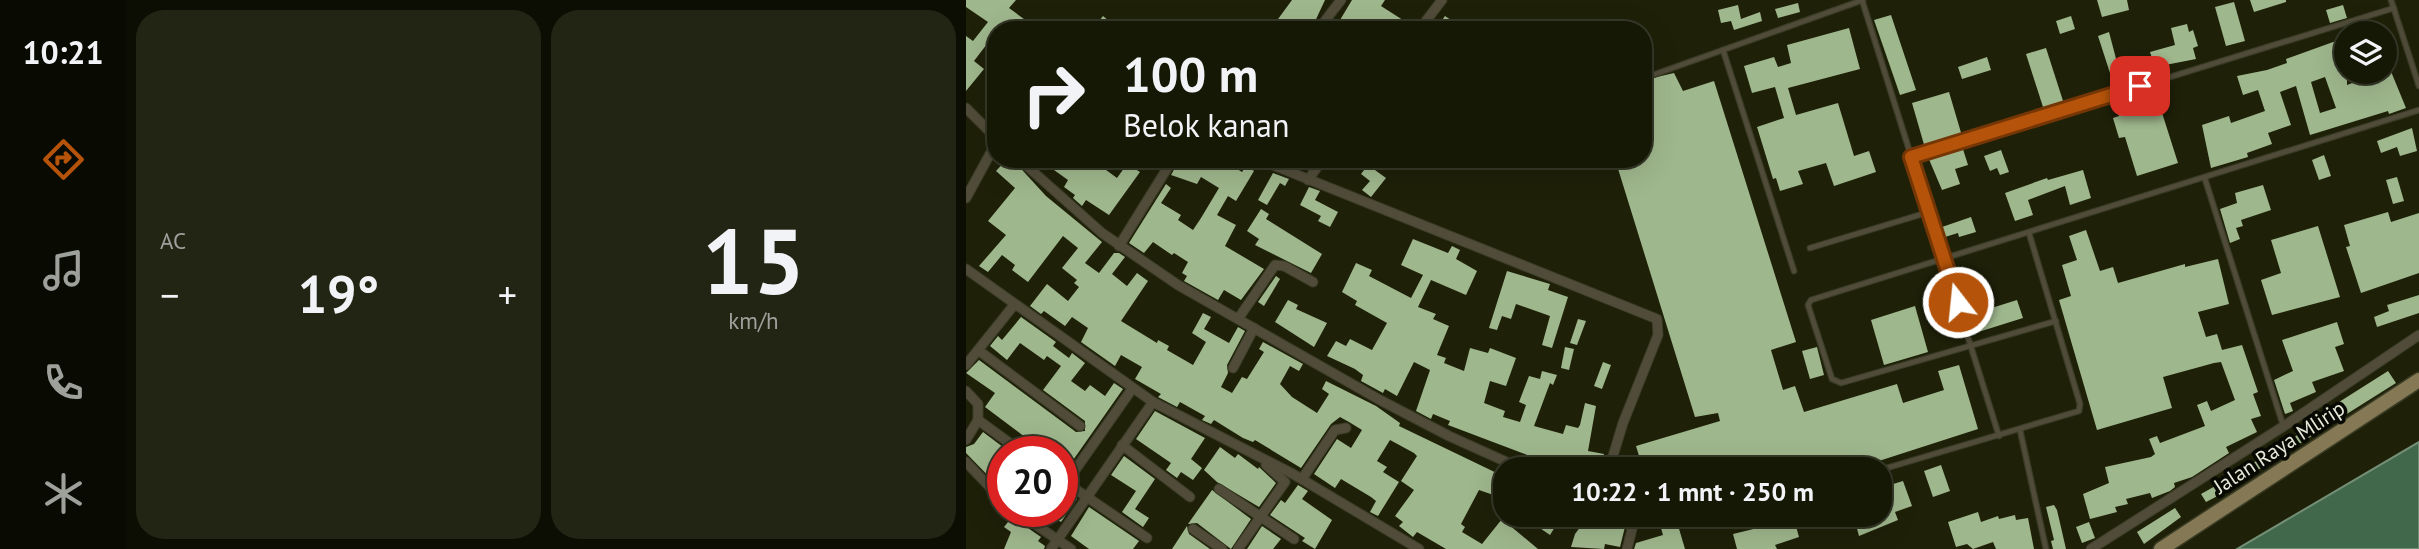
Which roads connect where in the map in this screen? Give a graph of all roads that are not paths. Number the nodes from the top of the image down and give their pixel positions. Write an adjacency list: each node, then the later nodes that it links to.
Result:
1 (1341, 0): 6 (street)
2 (1442, 0): 7 (street)
3 (1863, 0): 8 (lane); 14 (lane)
4 (2391, 0): 5 (lane)
5 (2393, 8): 10 (lane); 14 (lane)
6 (1325, 21)
7 (1426, 21)
8 (1723, 50): 9 (lane); 29 (lane)
9 (1652, 75)
10 (2419, 86)
11 (966, 108): 13 (street)
12 (2419, 110): 20 (lane)
13 (987, 131)
14 (1911, 157): 23 (lane)
15 (987, 158): 22 (street)
16 (1029, 168): 25 (street)
17 (1167, 168): 25 (street)
18 (1279, 168): 21 (street)
19 (1317, 168): 21 (street)
20 (2205, 179): 24 (lane); 46 (lane)
21 (1308, 180): 54 (street)
22 (966, 198)
23 (1929, 212): 26 (lane); 27 (lane)
24 (2029, 233): 27 (lane); 33 (lane)
25 (1119, 246): 32 (street)
26 (1810, 248)
27 (1945, 259): 36 (lane); 36 (lane)
28 (966, 269): 31 (street)
29 (1794, 271)
30 (1313, 282): 32 (street)
31 (1014, 305): 37 (street); 41 (street)
32 (1238, 319): 34 (street)
33 (2056, 321): 36 (lane); 48 (lane)
34 (1254, 328): 39 (street); 53 (street)
35 (2419, 335): 46 (street)
36 (1971, 346): 50 (lane)
37 (978, 350): 38 (street); 45 (street)
38 (966, 365)
39 (1233, 368)
40 (2419, 380): 81 (main road, Jalan Raya Mlirip)
41 (1132, 389): 43 (street); 56 (street)
42 (966, 391): 44 (street)
43 (1153, 402): 52 (street); 60 (street)
44 (978, 420): 49 (street); 51 (street)
45 (1080, 426)
46 (2284, 426): 80 (street)
47 (1346, 428): 60 (street)
48 (2020, 430): 50 (lane); 79 (lane)
49 (1000, 436)
50 (1999, 436): 58 (lane)
51 (966, 440)
52 (1122, 446): 64 (street); 65 (street)
53 (1495, 457)
54 (1613, 457)
55 (966, 462): 61 (street)
56 (1078, 463)
57 (1266, 466): 59 (street)
58 (1892, 467)
59 (1279, 475): 60 (street); 66 (street)
60 (1298, 476): 77 (street)
61 (987, 484)
62 (1219, 489): 66 (street)
63 (1078, 492): 65 (street)
64 (1190, 496)
65 (1086, 497): 70 (street); 72 (street)
66 (1262, 516): 71 (street); 76 (street)
67 (1039, 527): 72 (street)
68 (1632, 527): 78 (street)
69 (1193, 529): 75 (street)
70 (1147, 538)
71 (1294, 539)
72 (1057, 540): 73 (street); 74 (street)
73 (1051, 549)
74 (1071, 549)
75 (1222, 549)
76 (1238, 549)
77 (1419, 549)
78 (1627, 549)
79 (2046, 549)
80 (2091, 549)
81 (2161, 549)

